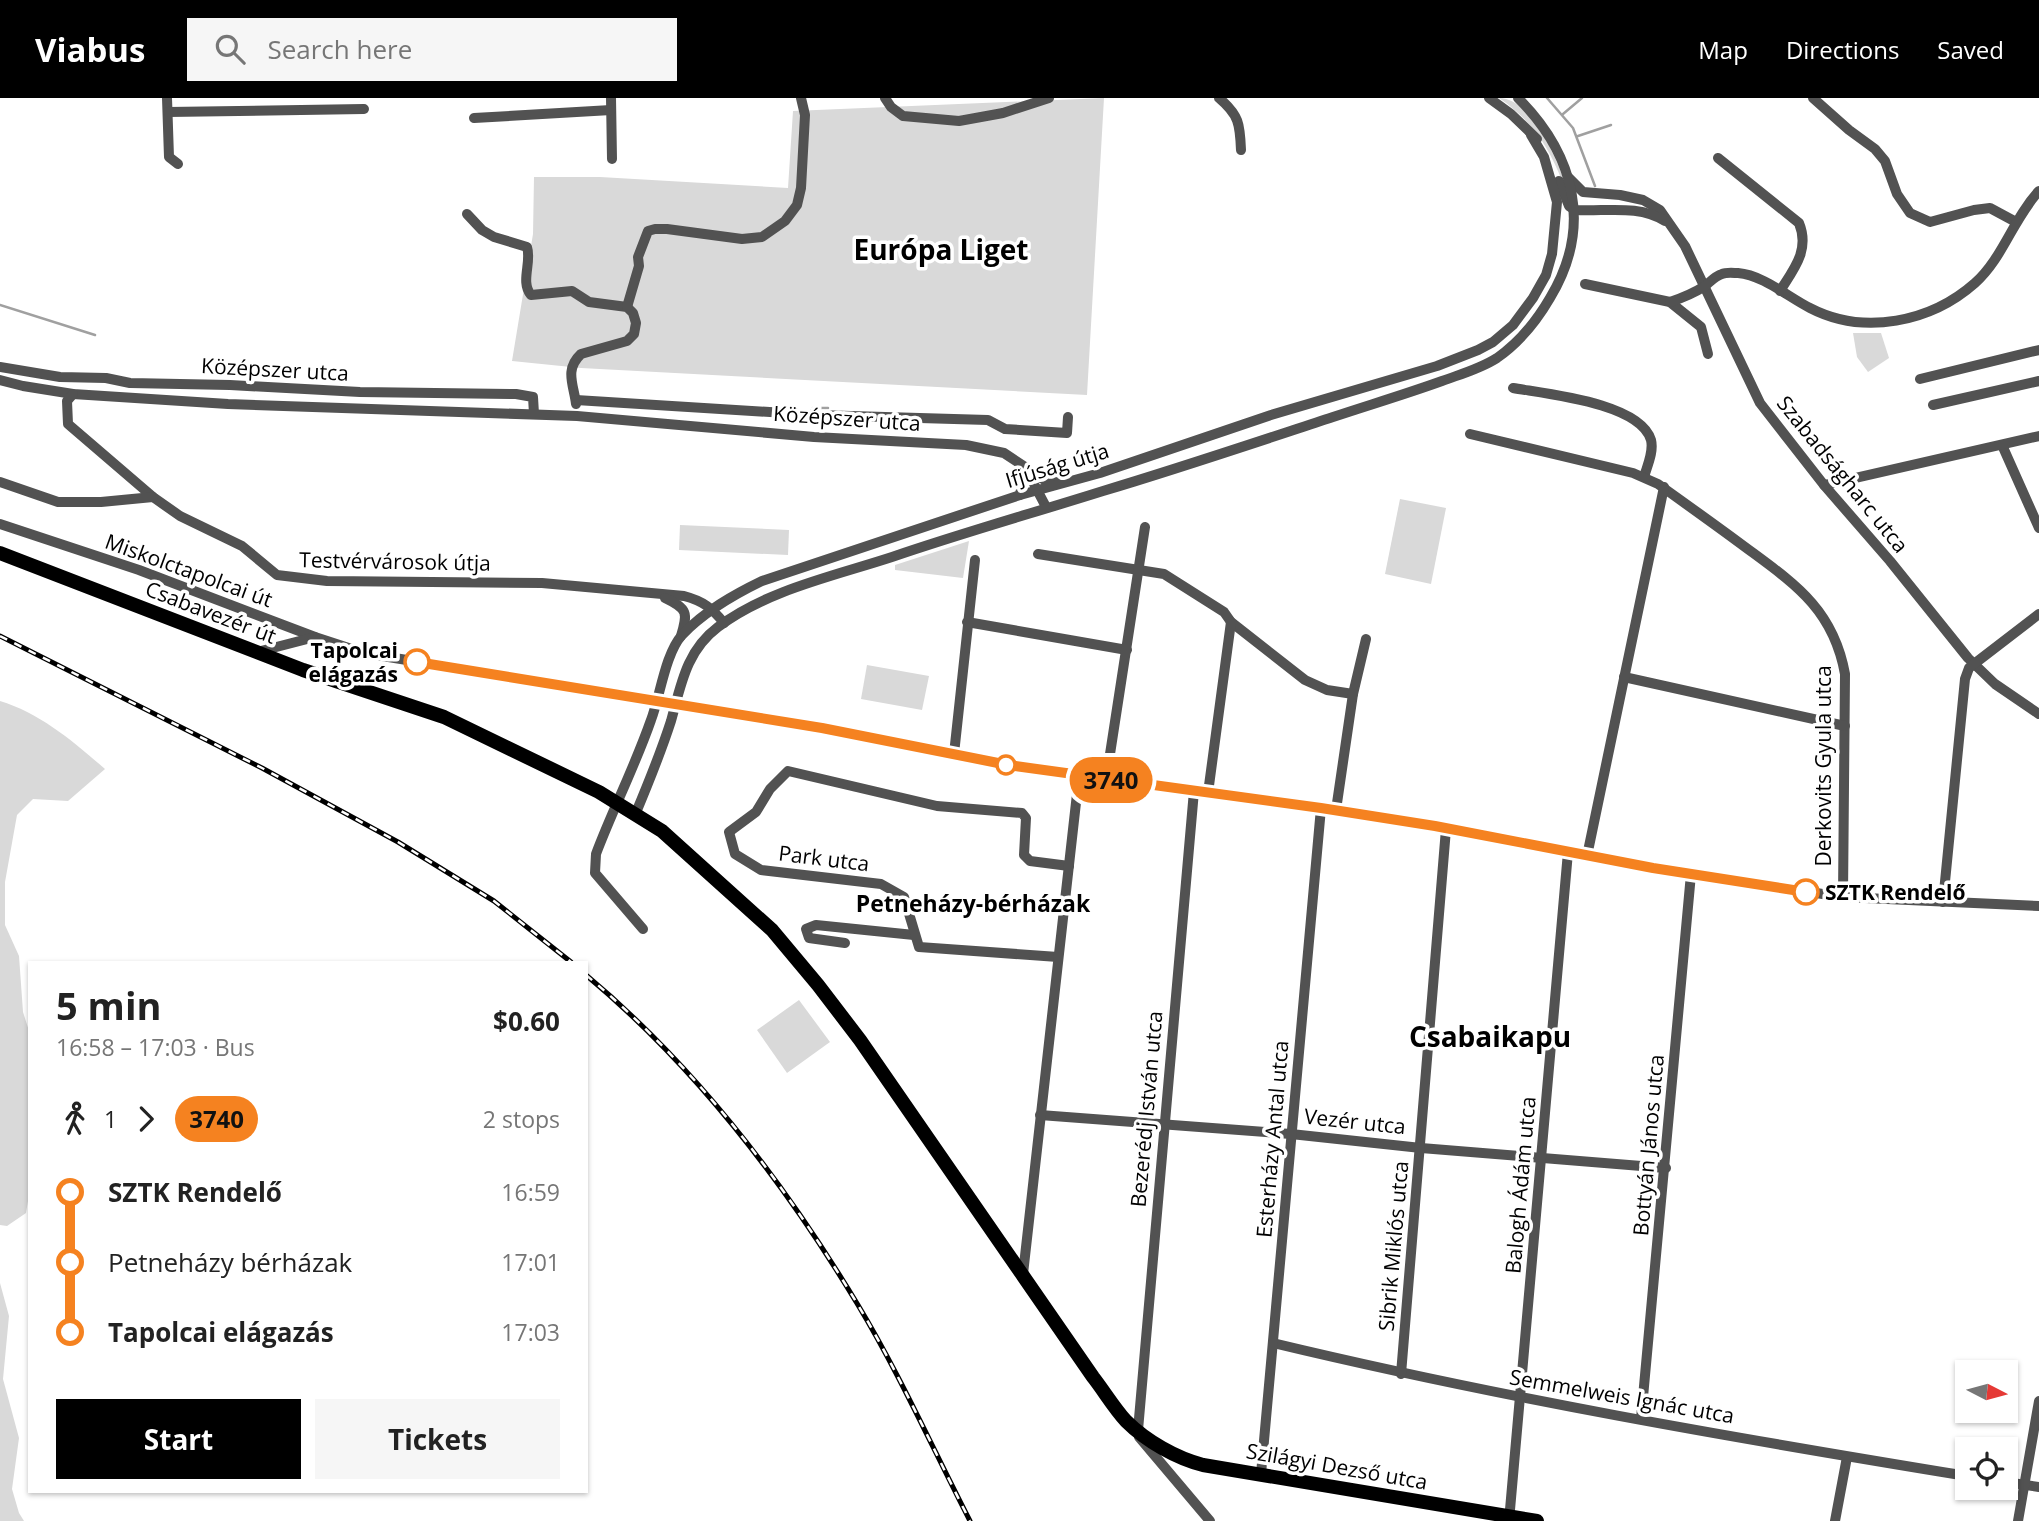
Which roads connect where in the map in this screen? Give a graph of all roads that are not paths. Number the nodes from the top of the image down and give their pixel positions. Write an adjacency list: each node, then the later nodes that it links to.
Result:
1 (167, 98): 12 (street)
2 (611, 98): 11 (street)
3 (802, 98): 31 (street)
4 (885, 98): 5 (street)
5 (1049, 98)
6 (1219, 98): 15 (street)
7 (1489, 98): 14 (street, Ifjúság útja)
8 (1518, 98): 19 (street, Ifjúság útja)
9 (1813, 98): 26 (street)
10 (364, 109): 12 (street)
11 (611, 110): 13 (street); 17 (street)
12 (168, 112): 18 (street)
13 (474, 118)
14 (1531, 135): 22 (street, Ifjúság útja); 24 (street, Ifjúság útja)
15 (1241, 149)
16 (1718, 158): 29 (street)
17 (612, 159)
18 (178, 164)
19 (1567, 176): 21 (street, Szabadságharc utca); 22 (street, Ifjúság útja)
20 (2039, 191): 26 (street)
21 (1630, 198): 22 (street, Szabadságharc utca); 25 (street, Szabadságharc utca)
22 (1573, 206): 24 (street); 25 (street); 60 (street, Ifjúság útja)
23 (467, 214): 31 (street)
24 (1556, 222): 56 (street, Ifjúság útja)
25 (1668, 222): 28 (street, Szabadságharc utca)
26 (2016, 222): 29 (street)
27 (1585, 284): 30 (street)
28 (1704, 287): 29 (street); 30 (street); 58 (street, Szabadságharc utca)
29 (1780, 291)
30 (1670, 302): 33 (street)
31 (627, 307): 42 (street)
32 (2039, 350): 36 (street)
33 (1708, 354)
34 (0, 367): 35 (street, Középszer utca)
35 (106, 377): 41 (street); 44 (street, Középszer utca)
36 (1920, 379)
37 (0, 380): 40 (street, Középszer utca)
38 (2039, 381): 43 (street)
39 (1513, 388): 55 (street)
40 (73, 394): 41 (street, Középszer utca); 63 (street, Testvérvárosok útja)
41 (106, 395): 44 (street, Középszer utca)
42 (576, 401): 45 (street, Középszer utca); 46 (street)
43 (1933, 405)
44 (534, 414): 46 (street, Középszer utca)
45 (817, 415): 48 (street, Középszer utca); 51 (street)
46 (577, 416): 51 (street, Középszer utca)
47 (1068, 417): 48 (street, Középszer utca)
48 (912, 418): 52 (street)
49 (1470, 434): 55 (street, Derkovits Gyula utca)
50 (2039, 436): 53 (street)
51 (814, 437): 52 (street, Középszer utca)
52 (909, 442): 54 (street, Középszer utca)
53 (2002, 445): 58 (street); 68 (street)
54 (1026, 467): 56 (street, Középszer utca); 61 (street); 62 (street)
55 (1644, 477): 59 (street, Derkovits Gyula utca)
56 (1077, 480): 61 (street, Ifjúság útja)
57 (0, 482): 63 (street)
58 (1824, 485): 86 (street, Szabadságharc utca)
59 (1664, 487): 87 (street); 92 (street, Derkovits Gyula utca)
60 (1104, 491): 64 (street, Ifjúság útja); 65 (street, Ifjúság útja)
61 (1039, 492): 62 (street, Ifjúság útja); 64 (street)
62 (1020, 495): 74 (street, Ifjúság útja)
63 (153, 497): 73 (street, Testvérvárosok útja)
64 (1045, 505): 65 (street, Ifjúság útja)
65 (1017, 517): 78 (street, Ifjúság útja)
66 (0, 524): 80 (street, Miskolctapolcai út)
67 (1145, 527): 72 (street)
68 (2039, 528)
69 (0, 553): 84 (main road, Csabavezér út)
70 (1038, 554): 72 (street)
71 (975, 560): 76 (street)
72 (1138, 570): 77 (street); 83 (street)
73 (660, 595): 74 (street, Testvérvárosok útja); 79 (street)
74 (712, 609): 78 (street, Testvérvárosok útja); 79 (street, Ifjúság útja)
75 (2039, 614): 86 (street)
76 (967, 622): 83 (street); 93 (street)
77 (1231, 622): 88 (street); 97 (street)
78 (724, 623): 90 (street, Ifjúság útja)
79 (681, 636): 89 (street, Ifjúság útja)
80 (315, 638): 82 (street); 89 (street, Miskolctapolcai út)
81 (1366, 639): 88 (street)
82 (283, 647): 84 (street); 85 (street)
83 (1127, 650): 95 (street)
84 (256, 652): 85 (main road, Csabavezér út)
85 (272, 658): 98 (main road, Csabavezér út)
86 (1974, 664): 91 (street, Szabadságharc utca); 108 (street)
87 (1624, 677): 92 (street); 104 (street)
88 (1353, 694): 100 (street)
89 (656, 701): 90 (street, Miskolctapolcai út); 98 (street, Ifjúság útja)
90 (674, 704): 93 (street, Miskolctapolcai út); 101 (street, Ifjúság útja)
91 (2039, 714)
92 (1845, 726): 107 (street, Derkovits Gyula utca)
93 (954, 754): 94 (street, Miskolctapolcai út)
94 (1079, 776): 95 (street, Miskolctapolcai út); 105 (street)
95 (1106, 779): 96 (street, Miskolctapolcai út)
96 (1194, 791): 97 (street, Miskolctapolcai út); 115 (street, Bezerédj István utca)
97 (1208, 793): 99 (street, Miskolctapolcai út)
98 (618, 804): 101 (main road, Csabavezér út); 110 (street, Ifjúság útja)
99 (1321, 808): 100 (street, Miskolctapolcai út); 116 (street, Esterházy Antal utca)
100 (1336, 810): 102 (street, Miskolctapolcai út)
101 (635, 814): 120 (main road, Csabavezér út)
102 (1446, 829): 103 (street, Miskolctapolcai út); 117 (street, Sibrik Miklós utca)
103 (1568, 852): 104 (street, Miskolctapolcai út); 118 (street, Balogh Ádám utca)
104 (1587, 856): 106 (street, Miskolctapolcai út)
105 (1069, 866): 111 (street, Park utca); 113 (street)
106 (1691, 874): 107 (street, Miskolctapolcai út); 119 (street, Bottyán János utca)
107 (1843, 897): 108 (street, Miskolctapolcai út)
108 (1942, 901): 109 (street, Miskolctapolcai út)
109 (2039, 906)
110 (643, 929)
111 (914, 935): 112 (street); 113 (street)
112 (845, 943)
113 (1058, 957): 114 (street)
114 (1040, 1115): 115 (street, Vezér utca); 120 (street)
115 (1164, 1124): 116 (street, Vezér utca); 126 (street, Bezerédj István utca)
116 (1292, 1134): 117 (street, Vezér utca); 121 (street, Esterházy Antal utca)
117 (1421, 1148): 118 (street, Vezér utca); 122 (street, Sibrik Miklós utca)
118 (1542, 1157): 119 (street, Vezér utca); 123 (street, Balogh Ádám utca)
119 (1666, 1168): 125 (street, Bottyán János utca)
120 (1023, 1274): 126 (main road, Szilágyi Dezső utca)
121 (1273, 1343): 122 (street, Semmelweis Ignác utca); 129 (street, Esterházy Antal utca)
122 (1401, 1374): 123 (street, Semmelweis Ignác utca)
123 (1521, 1397): 125 (street, Semmelweis Ignác utca); 135 (street, Balogh Ádám utca)
124 (2039, 1401): 133 (street)
125 (1641, 1419): 128 (street, Semmelweis Ignác utca)
126 (1132, 1426): 127 (main road, Szilágyi Dezső utca); 131 (street)
127 (1170, 1452): 129 (main road, Szilágyi Dezső utca); 131 (street)
128 (1847, 1457): 130 (street, Semmelweis Ignác utca); 138 (street)
129 (1261, 1474): 135 (main road, Szilágyi Dezső utca)
130 (1955, 1474)
131 (1179, 1481): 136 (street)
132 (2018, 1484): 133 (street)
133 (2024, 1485): 134 (street); 139 (street)
134 (2039, 1487)
135 (1509, 1519): 137 (main road, Szilágyi Dezső utca)
136 (1210, 1521)
137 (1537, 1521)
138 (1835, 1521)
139 (2018, 1521)

